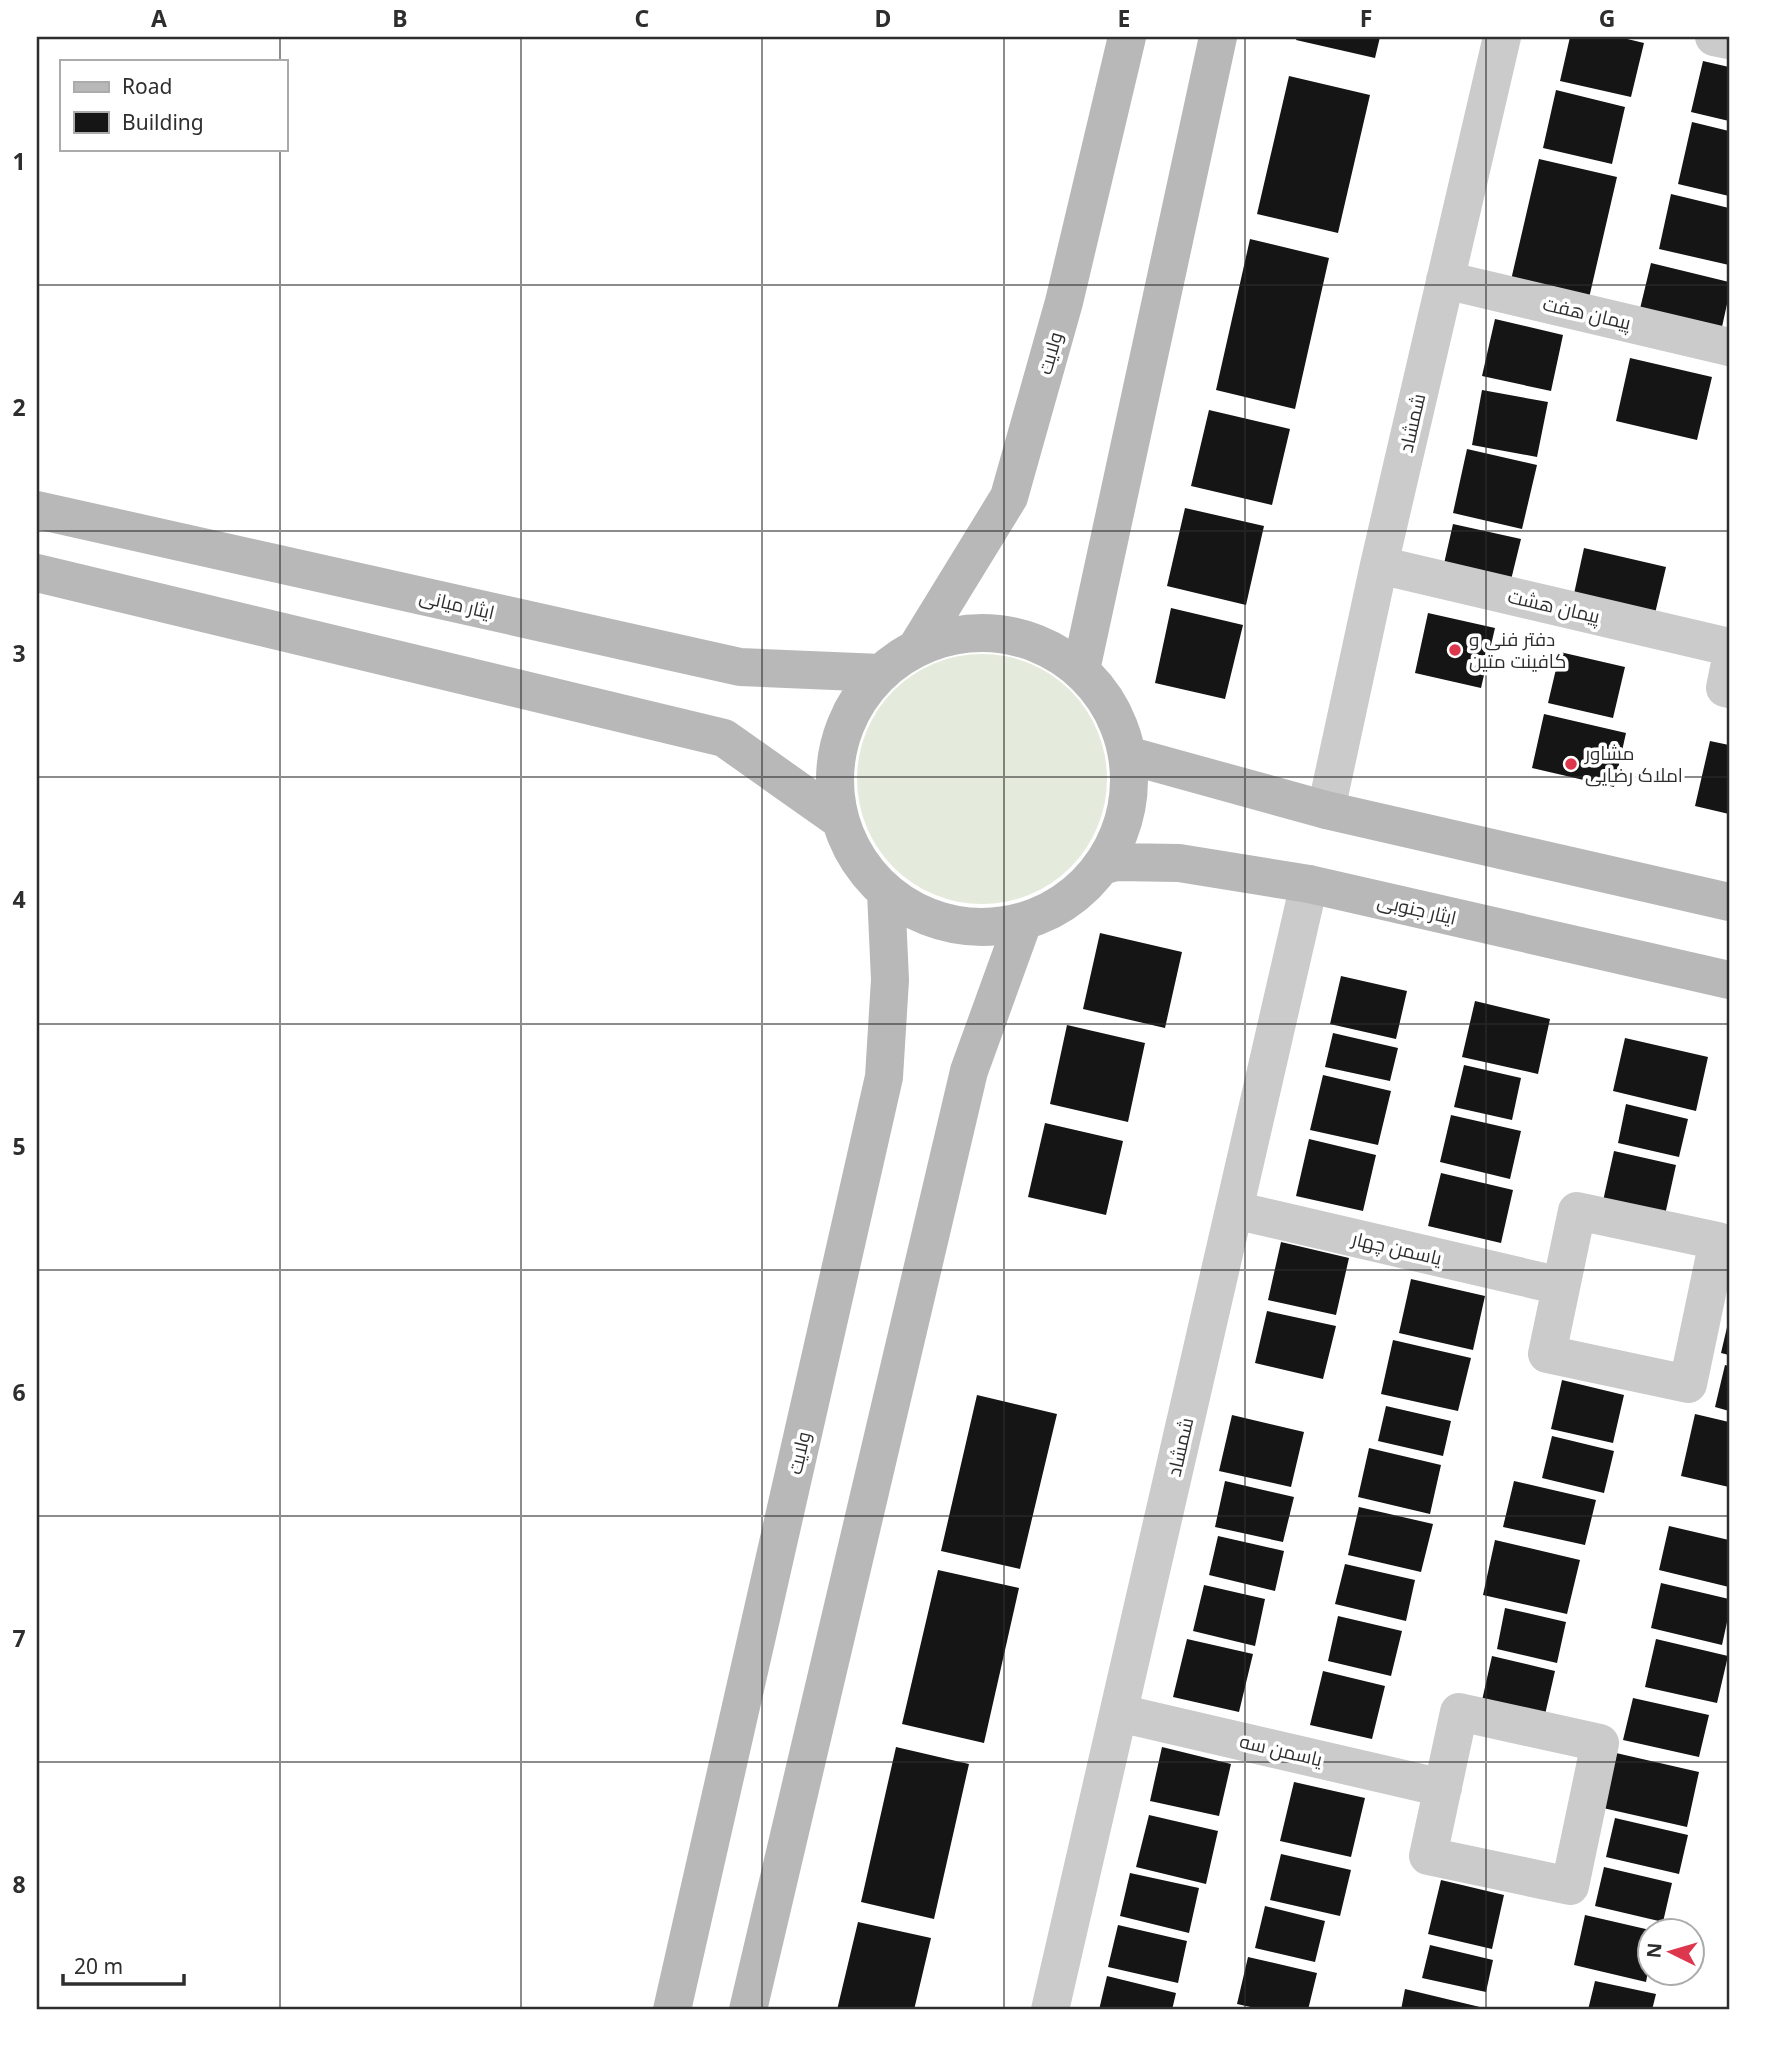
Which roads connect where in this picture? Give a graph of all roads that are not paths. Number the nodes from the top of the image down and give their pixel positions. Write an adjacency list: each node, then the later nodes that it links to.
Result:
1 (1127, 37): 11 (main road, ولایت)
2 (1218, 37): 14 (main road)
3 (1502, 37): 6 (street, شمشاد)
4 (1714, 37): 5 (street)
5 (1729, 40)
6 (1445, 280): 7 (street, پیمان هفت); 9 (street, شمشاد)
7 (1729, 346)
8 (37, 510): 15 (main road, ایثار میانی)
9 (1379, 565): 12 (street, پیمان هشت); 18 (street, شمشاد)
10 (37, 573): 19 (main road)
11 (917, 647): 14 (main road); 15 (main road)
12 (1729, 647)
13 (1729, 668): 16 (street)
14 (1081, 670): 17 (main road)
15 (881, 673): 19 (main road)
16 (1729, 689)
17 (1127, 755): 18 (main road); 20 (main road)
18 (1326, 810): 23 (main road)
19 (840, 820): 22 (main road)
20 (1102, 866): 21 (main road, ایثار جنوبی); 24 (main road)
21 (1309, 884): 25 (main road, ایثار جنوبی); 26 (street, شمشاد)
22 (886, 892): 24 (main road); 30 (main road, ولایت)
23 (1729, 902)
24 (1023, 922): 31 (main road)
25 (1729, 980)
26 (1234, 1210): 27 (street, یاسمن چهار); 28 (street, شمشاد)
27 (1561, 1286): 27 (street)
28 (1119, 1713): 29 (street, یاسمن سه); 32 (street, شمشاد)
29 (1443, 1788): 29 (street)
30 (672, 2010)
31 (748, 2010)
32 (1050, 2010)

